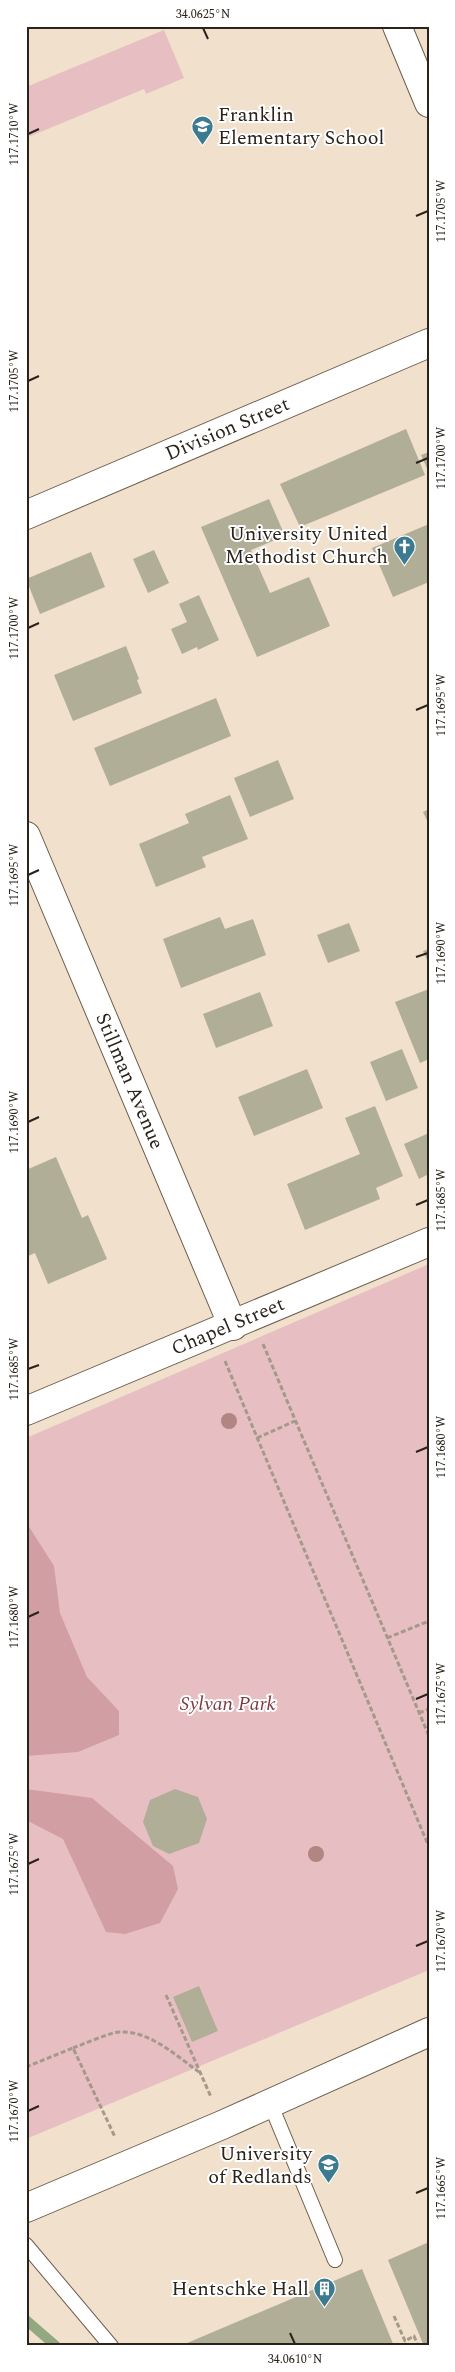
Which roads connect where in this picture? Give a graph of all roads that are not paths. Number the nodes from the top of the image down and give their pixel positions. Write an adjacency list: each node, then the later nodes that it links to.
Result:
1 (397, 26): 2 (street)
2 (429, 103)
3 (429, 344): 4 (street, Division Street)
4 (26, 515)
5 (26, 836): 7 (street, Stillman Avenue)
6 (429, 1242): 7 (street, Chapel Street)
7 (233, 1326): 8 (street, Chapel Street)
8 (26, 1412)
9 (429, 2032): 10 (street)
10 (270, 2103): 11 (street); 13 (lane)
11 (26, 2208)
12 (26, 2244): 14 (lane)
13 (335, 2260)
14 (111, 2346)

